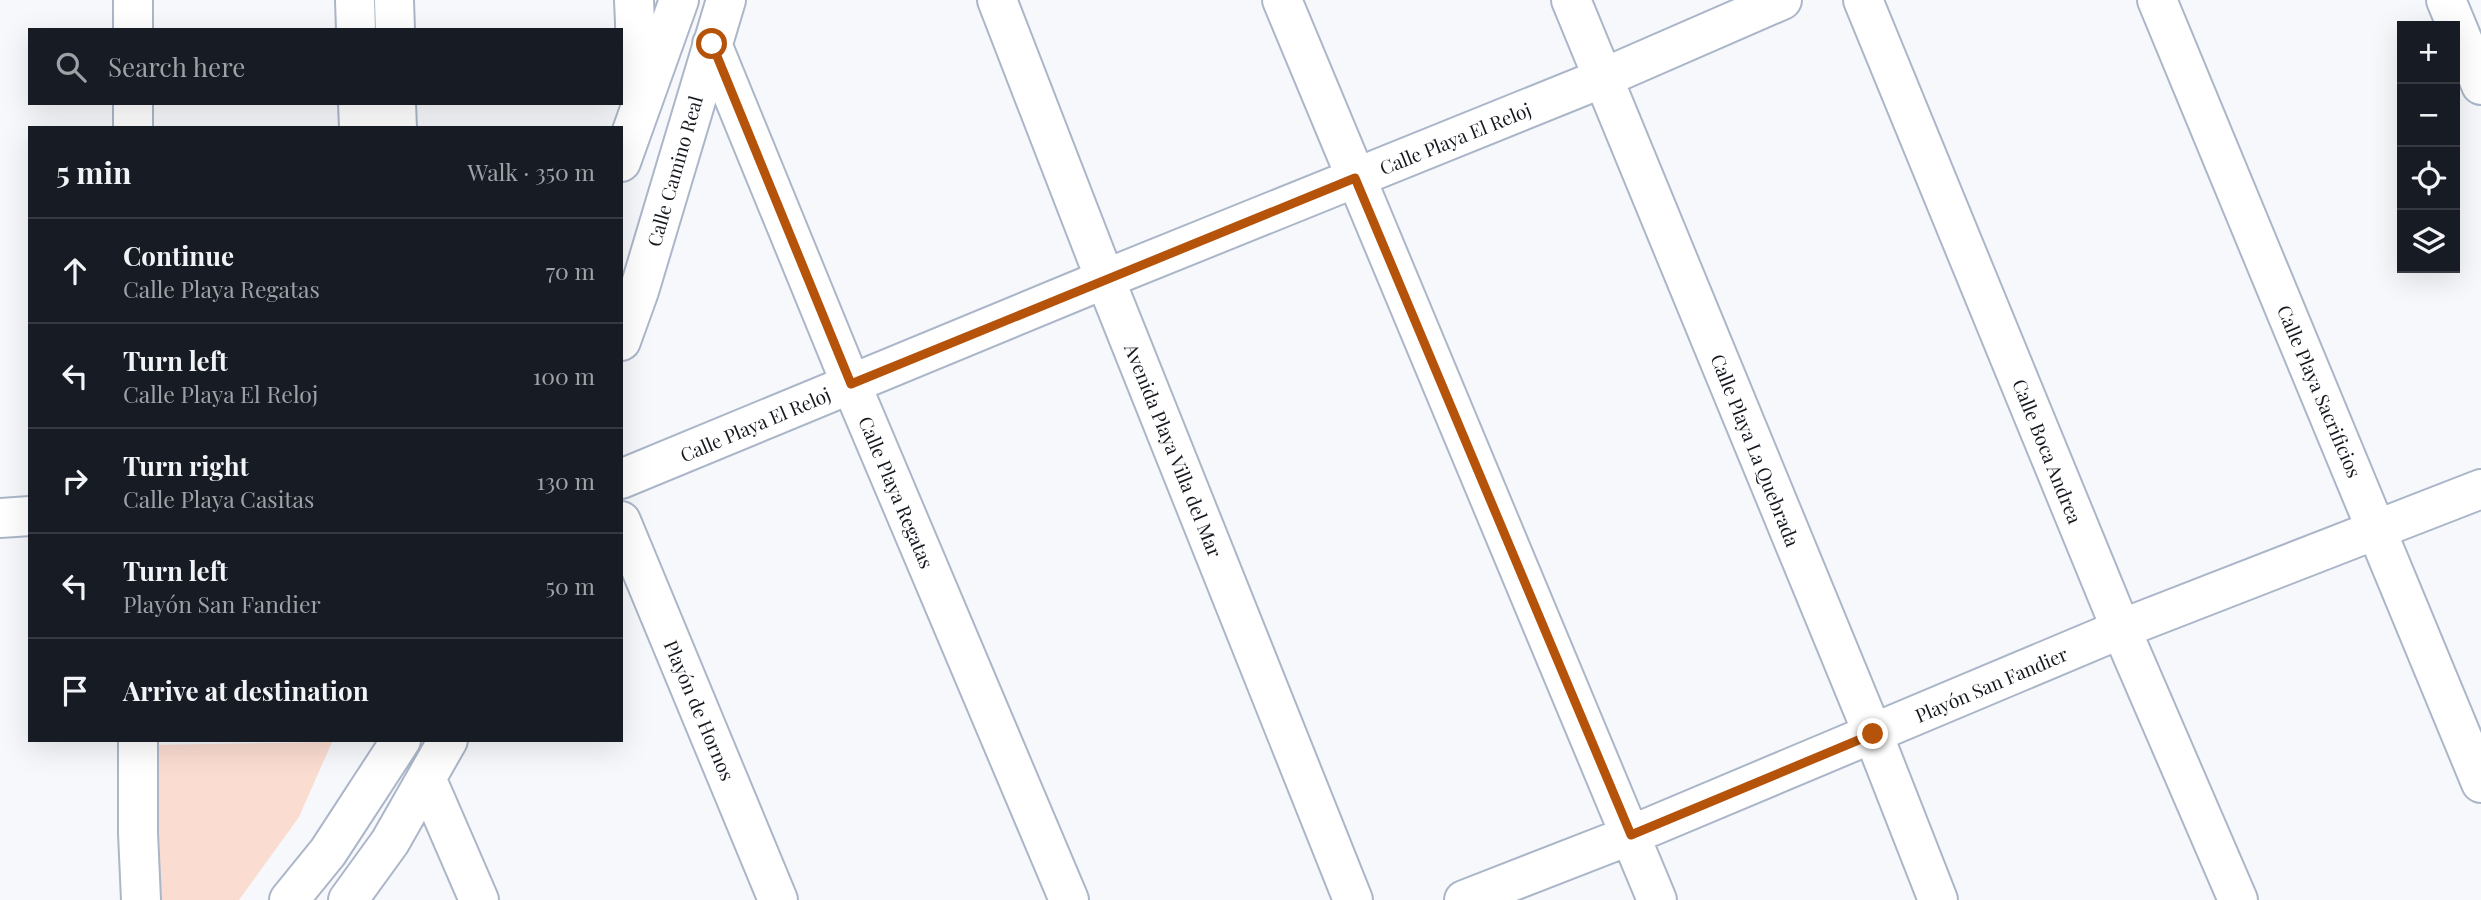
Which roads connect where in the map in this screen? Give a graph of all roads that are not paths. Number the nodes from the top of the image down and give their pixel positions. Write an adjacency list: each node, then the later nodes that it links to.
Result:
1 (133, 0): 14 (street)
2 (355, 0): 15 (street)
3 (394, 0): 16 (street)
4 (634, 0): 23 (street)
5 (679, 0): 23 (street)
6 (726, 0): 17 (street, Calle Camino Real)
7 (997, 0): 29 (street, Avenida Playa Villa del Mar)
8 (1282, 0): 28 (street)
9 (1571, 0): 18 (street, Calle Playa La Quebrada)
10 (1782, 0): 18 (street, Calle Playa El Reloj)
11 (1863, 0): 38 (street, Calle Boca Andrea)
12 (2157, 0): 37 (street, Calle Playa Sacrificios)
13 (2446, 0): 19 (street)
14 (133, 28)
15 (356, 28)
16 (395, 28)
17 (712, 44): 30 (street, Calle Camino Real); 31 (street, Calle Playa Regatas)
18 (1603, 78): 28 (street, Calle Playa El Reloj); 39 (street, Calle Playa La Quebrada)
19 (2481, 85)
20 (133, 105): 24 (street)
21 (358, 105): 25 (street)
22 (397, 105): 26 (street)
23 (639, 109): 27 (street)
24 (133, 126)
25 (359, 126)
26 (397, 126)
27 (623, 156)
28 (1355, 178): 29 (street, Calle Playa El Reloj); 45 (street)
29 (1105, 279): 31 (street, Calle Playa El Reloj); 52 (street, Avenida Playa Villa del Mar)
30 (623, 335)
31 (851, 384): 32 (street, Calle Playa El Reloj); 51 (street, Calle Playa Regatas)
32 (623, 479)
33 (2481, 489): 37 (street, Playón San Fandier)
34 (28, 516): 35 (street)
35 (0, 518)
36 (623, 526): 50 (street, Playón de Hornos)
37 (2378, 530): 38 (street, Playón San Fandier); 44 (street, Calle Playa Sacrificios)
38 (2121, 629): 39 (street, Playón San Fandier); 56 (street, Calle Boca Andrea)
39 (1873, 734): 45 (street, Playón San Fandier); 55 (street, Calle Playa La Quebrada)
40 (138, 742): 46 (street)
41 (400, 742): 47 (street)
42 (447, 742): 43 (street)
43 (427, 780): 48 (street); 49 (street)
44 (2481, 783)
45 (1631, 835): 53 (street, Playón San Fandier); 54 (street)
46 (141, 900)
47 (289, 900)
48 (348, 900)
49 (479, 900)
50 (778, 900)
51 (1069, 900)
52 (1353, 900)
53 (1464, 900)
54 (1657, 900)
55 (1938, 900)
56 (2238, 900)

